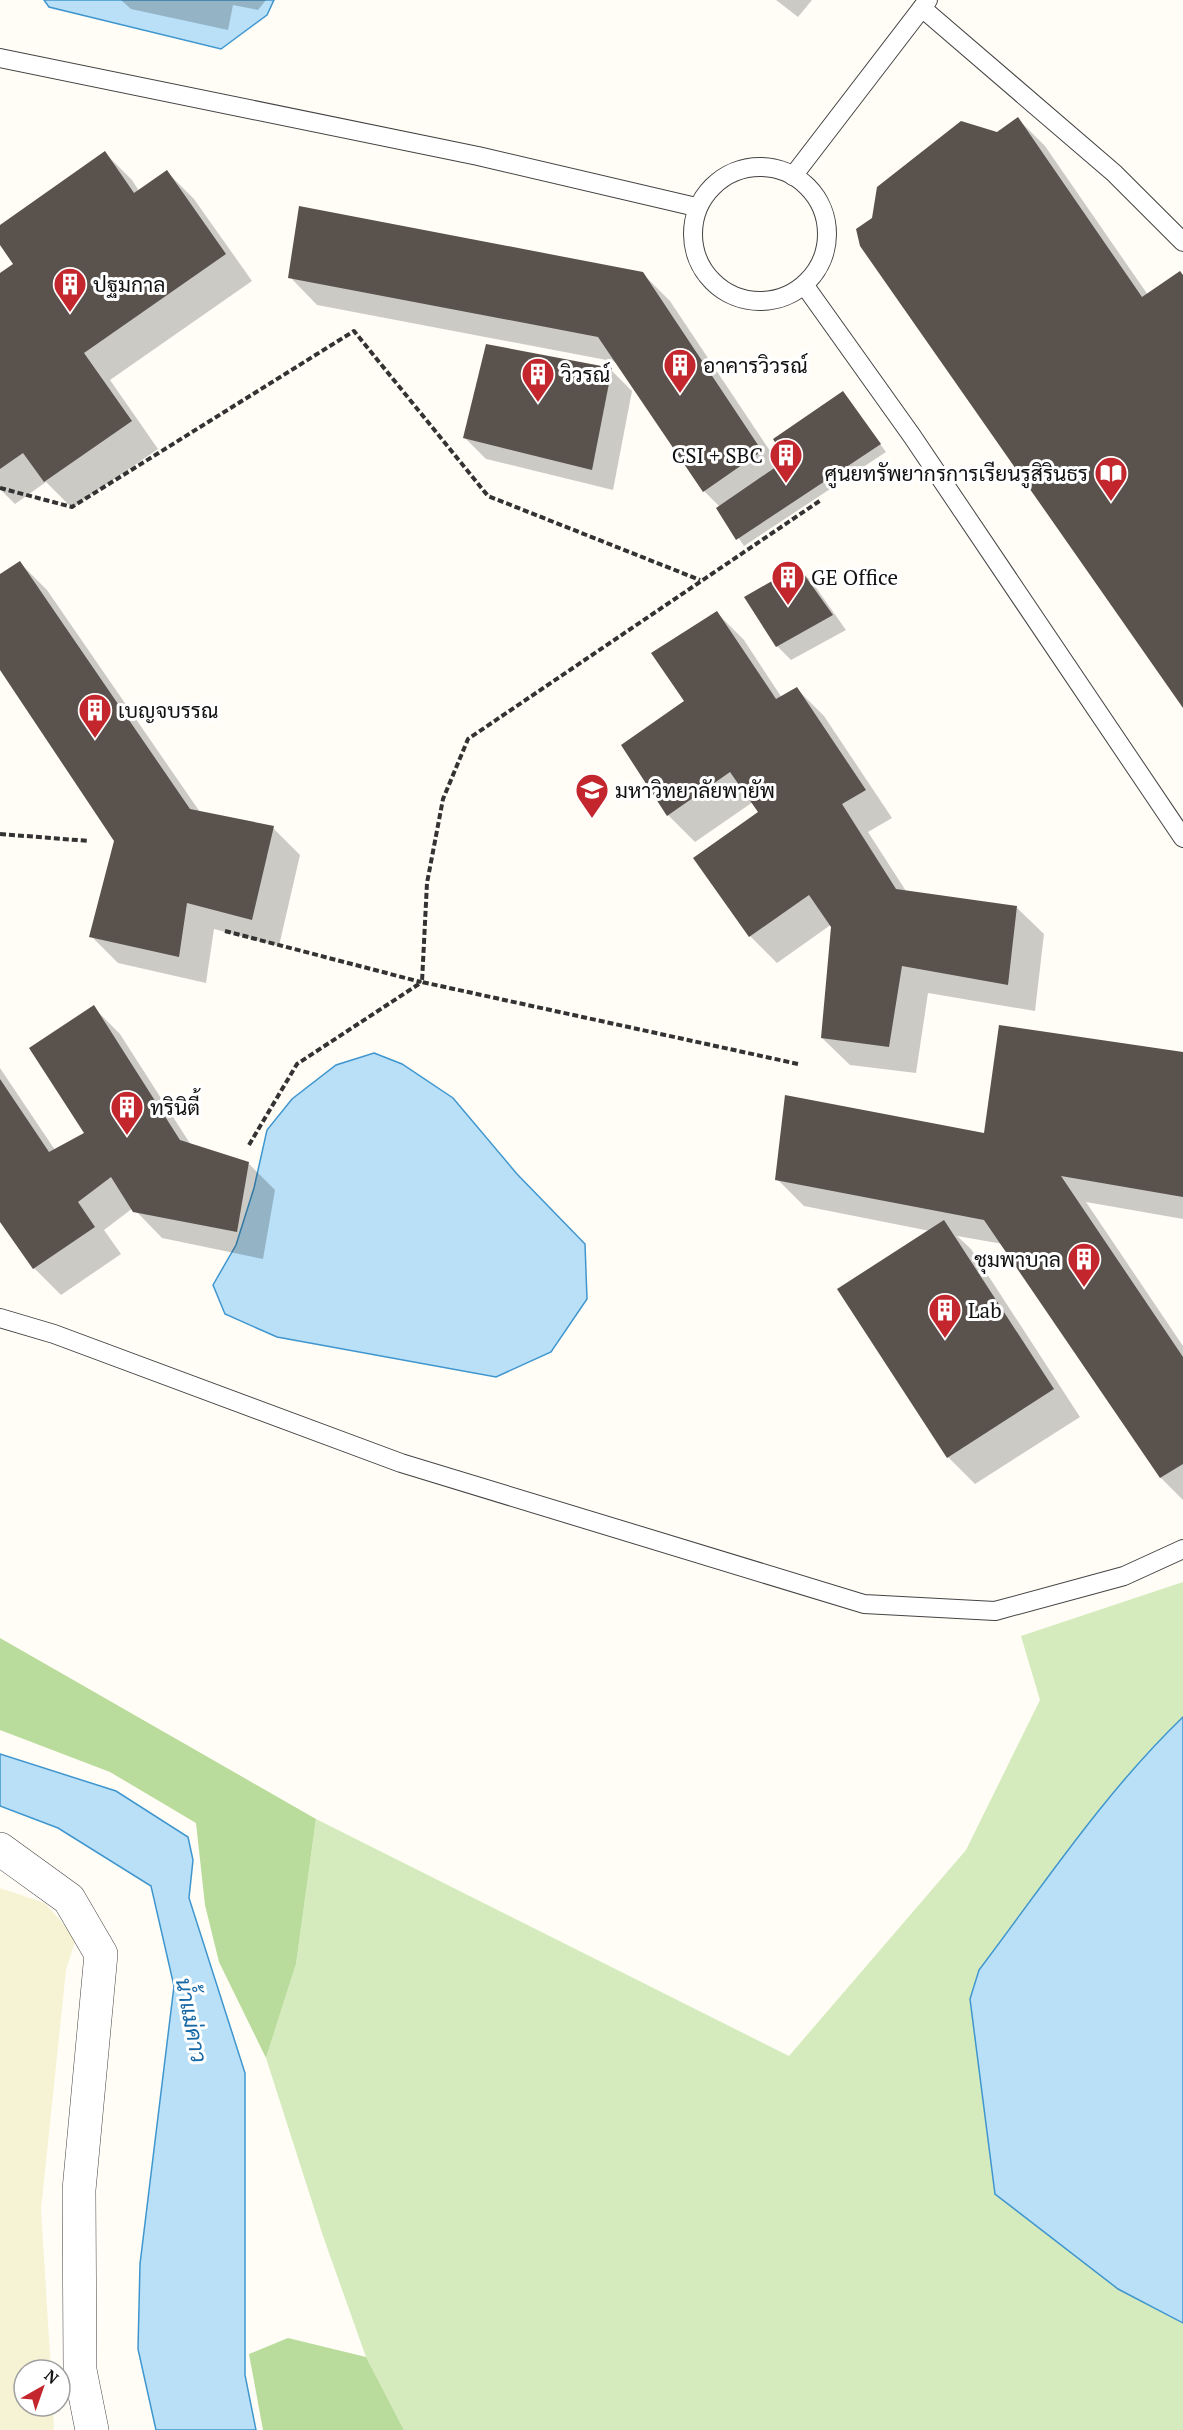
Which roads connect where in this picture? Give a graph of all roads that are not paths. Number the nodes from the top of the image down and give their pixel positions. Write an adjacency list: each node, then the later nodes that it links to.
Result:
1 (925, 4): 3 (lane); 5 (lane)
2 (0, 58): 4 (lane)
3 (793, 176): 4 (lane); 6 (lane)
4 (696, 207): 6 (lane)
5 (1183, 242)
6 (805, 286): 7 (lane)
7 (1183, 838)
8 (0, 1318): 9 (lane)
9 (1183, 1549)
10 (0, 1849): 11 (street)
11 (92, 2430)

